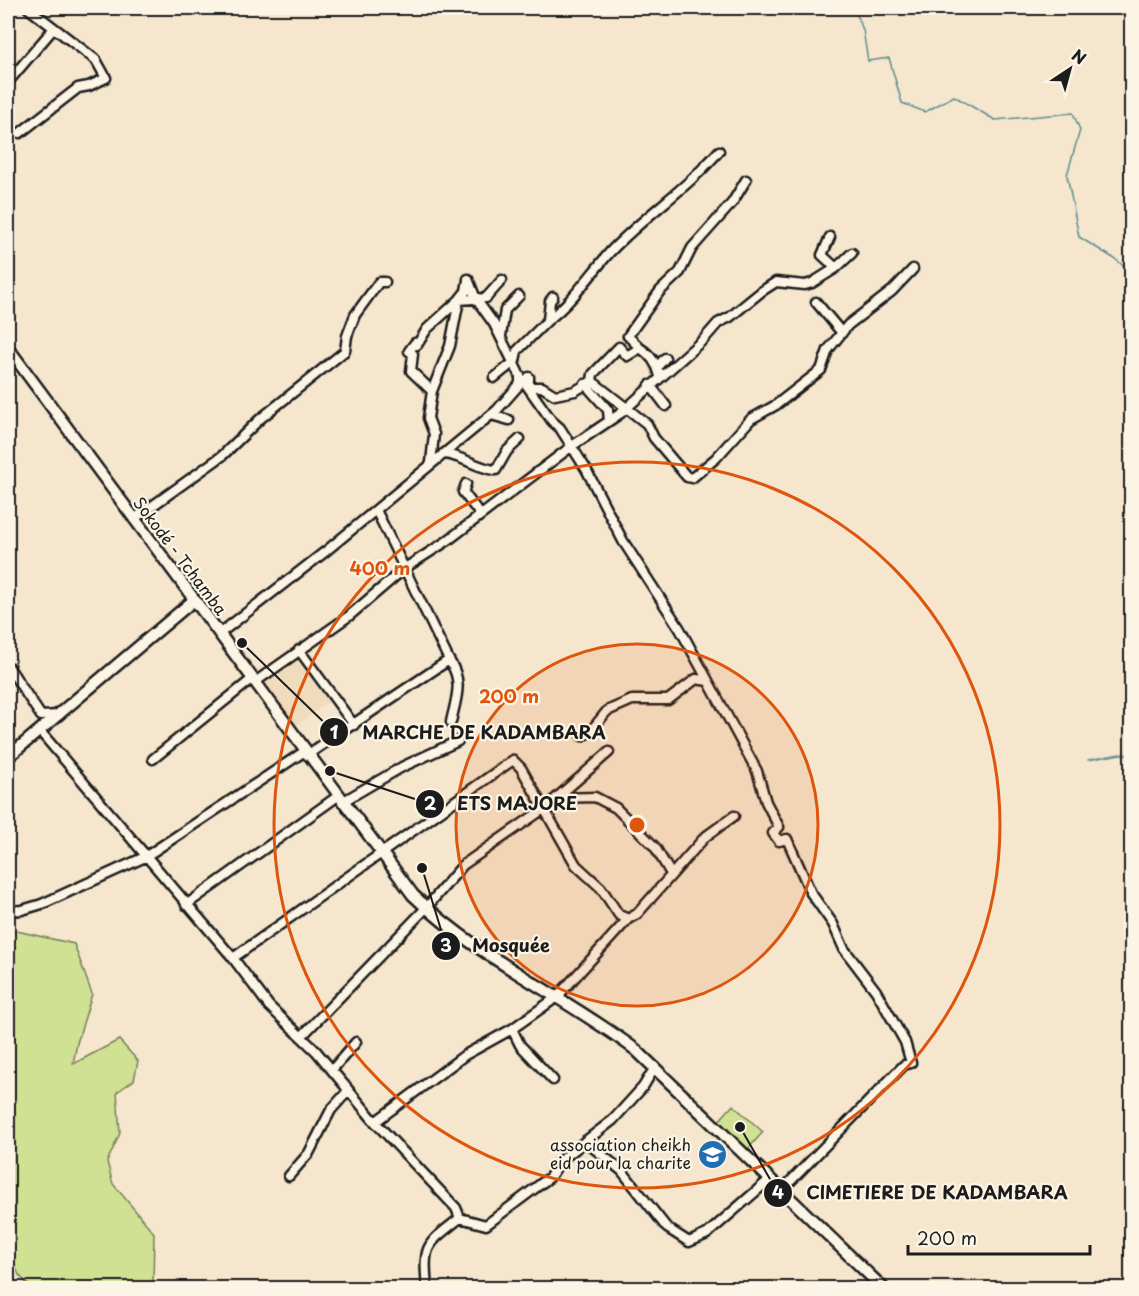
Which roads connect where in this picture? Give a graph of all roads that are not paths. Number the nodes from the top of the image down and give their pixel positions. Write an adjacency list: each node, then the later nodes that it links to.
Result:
1 (28, 8): 2 (street)
2 (54, 28): 3 (street); 4 (street)
3 (8, 82)
4 (20, 133)
5 (719, 151): 18 (street)
6 (746, 180): 20 (street)
7 (832, 238): 9 (street)
8 (852, 253): 9 (street)
9 (836, 267): 29 (street)
10 (913, 269): 19 (street)
11 (502, 280): 15 (street)
12 (384, 282): 47 (street)
13 (519, 296): 21 (street)
14 (553, 297): 18 (street)
15 (476, 299): 16 (street); 16 (street); 21 (street)
16 (459, 300): 34 (street); 34 (street)
17 (816, 302): 19 (street)
18 (548, 320): 26 (street)
19 (842, 333): 36 (street)
20 (628, 336): 22 (street); 24 (street)
21 (501, 337): 26 (street)
22 (619, 347): 24 (street); 31 (street)
23 (8, 348): 47 (main road, Sokodé - Tchamba)
24 (639, 348): 27 (street)
25 (665, 358): 27 (street)
26 (515, 362): 28 (street); 30 (street)
27 (658, 366): 29 (street)
28 (525, 376): 33 (street); 37 (street)
29 (660, 376): 32 (street)
30 (494, 378)
31 (588, 382): 33 (street); 36 (street); 39 (street)
32 (650, 385): 35 (street); 36 (street)
33 (529, 387): 41 (street)
34 (432, 391): 43 (street)
35 (666, 406)
36 (626, 407): 39 (street)
37 (491, 415): 38 (street); 42 (street)
38 (509, 420)
39 (609, 421): 41 (street)
40 (519, 439): 42 (street)
41 (572, 446): 46 (street); 55 (street)
42 (442, 454): 43 (street)
43 (431, 463): 45 (street)
44 (466, 484): 46 (street)
45 (376, 510): 48 (street); 50 (street)
46 (480, 514): 48 (street)
47 (134, 519): 49 (main road, Sokodé - Tchamba)
48 (405, 568): 51 (street); 52 (street)
49 (194, 600): 50 (main road, Sokodé - Tchamba); 56 (main road)
50 (219, 634): 54 (main road, Sokodé - Tchamba)
51 (299, 650): 54 (street); 58 (street)
52 (449, 660): 57 (street); 58 (street)
53 (8, 666): 56 (street)
54 (253, 681): 63 (main road, Sokodé - Tchamba); 65 (street)
55 (708, 681): 60 (street); 90 (street)
56 (60, 715): 59 (main road)
57 (451, 722)
58 (354, 725): 63 (street)
59 (39, 730): 64 (main road); 71 (street)
60 (582, 736)
61 (458, 741): 67 (street)
62 (609, 752): 66 (street)
63 (306, 753): 67 (main road, Sokodé - Tchamba); 71 (street)
64 (8, 757)
65 (153, 759)
66 (558, 798): 68 (street); 72 (street)
67 (340, 799): 70 (main road, Sokodé - Tchamba); 73 (street)
68 (545, 808): 70 (street); 74 (street); 76 (street)
69 (734, 816): 72 (street)
70 (380, 853): 74 (main road, Sokodé - Tchamba); 77 (street)
71 (145, 857): 73 (street); 75 (street)
72 (671, 874): 76 (street)
73 (186, 905): 77 (street)
74 (426, 908): 78 (main road, Sokodé - Tchamba); 80 (street)
75 (8, 911)
76 (628, 919): 78 (street)
77 (233, 958): 80 (street)
78 (557, 997): 79 (street); 82 (main road, Sokodé - Tchamba)
79 (513, 1029): 84 (street); 86 (street)
80 (301, 1037): 83 (street)
81 (356, 1042): 83 (street)
82 (655, 1067): 87 (street); 89 (main road, Sokodé - Tchamba)
83 (332, 1070): 85 (street)
84 (553, 1080)
85 (346, 1086): 86 (street); 88 (street)
86 (375, 1122): 91 (street)
87 (585, 1141): 89 (street); 91 (street)
88 (289, 1176)
89 (770, 1179): 90 (main road, Sokodé - Tchamba)
90 (781, 1191): 93 (main road, Sokodé - Tchamba)
91 (460, 1218): 92 (street)
92 (427, 1288)
93 (883, 1288)

